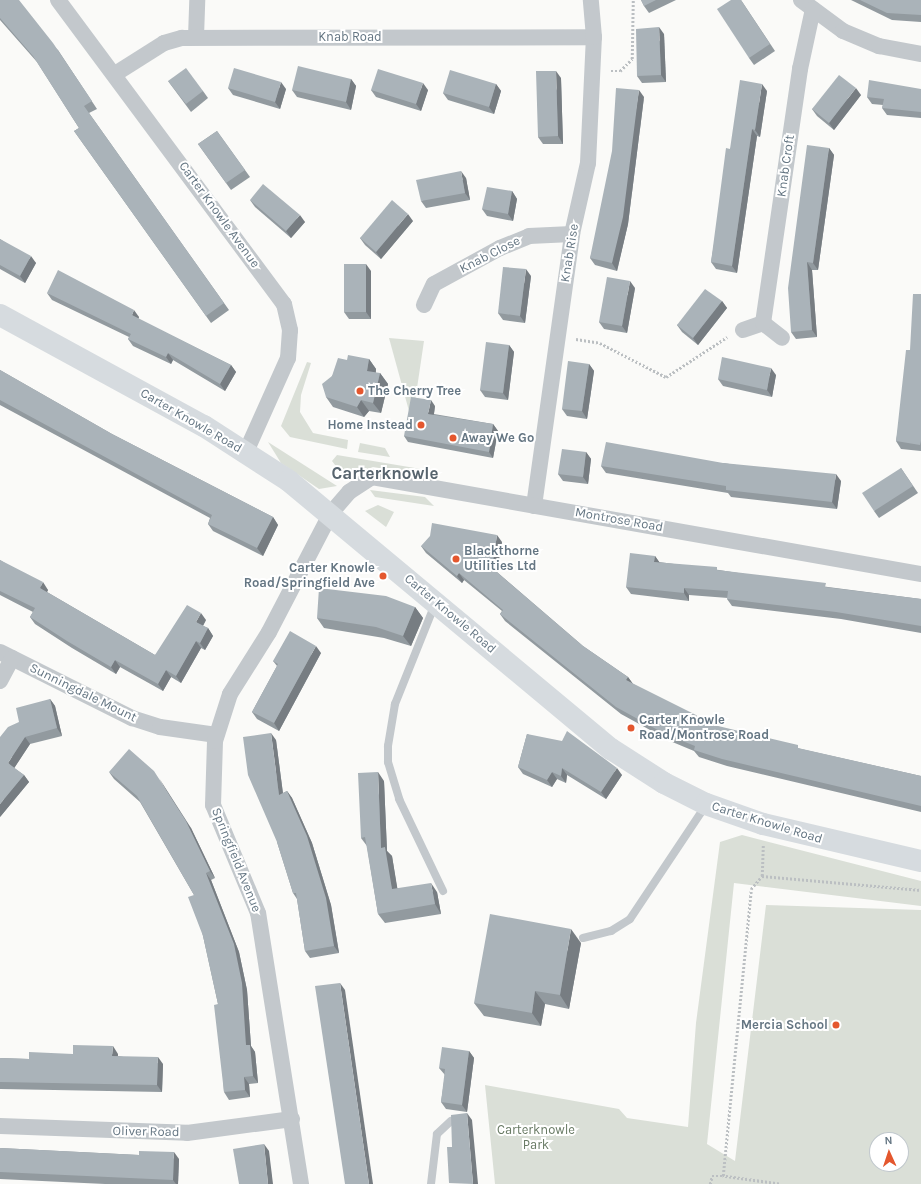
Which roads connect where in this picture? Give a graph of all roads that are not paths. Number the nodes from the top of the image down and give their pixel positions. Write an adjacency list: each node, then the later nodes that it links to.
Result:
1 (58, 0): 8 (street, Carter Knowle Avenue)
2 (197, 0): 6 (street)
3 (591, 0): 5 (street, Knab Rise)
4 (807, 5): 7 (street); 12 (street, Knab Croft)
5 (594, 37): 6 (street, Knab Road); 9 (street, Knab Rise)
6 (196, 38): 8 (street, Knab Road)
7 (921, 54)
8 (115, 74): 15 (street, Carter Knowle Avenue)
9 (572, 234): 10 (street, Knab Close); 16 (street, Knab Rise)
10 (424, 305)
11 (0, 315): 15 (street, Carter Knowle Road)
12 (763, 323): 13 (street); 14 (street)
13 (738, 332)
14 (782, 338)
15 (246, 452): 17 (street, Carter Knowle Road)
16 (534, 506): 17 (street, Montrose Road); 18 (street, Montrose Road)
17 (331, 513): 19 (street, Carter Knowle Road); 22 (street, Springfield Avenue)
18 (921, 574)
19 (436, 603): 23 (street, Carter Knowle Road); 25 (lane)
20 (6, 655): 21 (street); 22 (street, Sunningdale Mount)
21 (0, 681)
22 (216, 735): 27 (street, Springfield Avenue)
23 (706, 804): 24 (street, Carter Knowle Road); 26 (lane)
24 (921, 861)
25 (443, 891)
26 (583, 938)
27 (292, 1119): 29 (street, Oliver Road); 30 (street, Springfield Avenue)
28 (451, 1121): 31 (lane)
29 (0, 1126)
30 (301, 1184)
31 (431, 1184)

